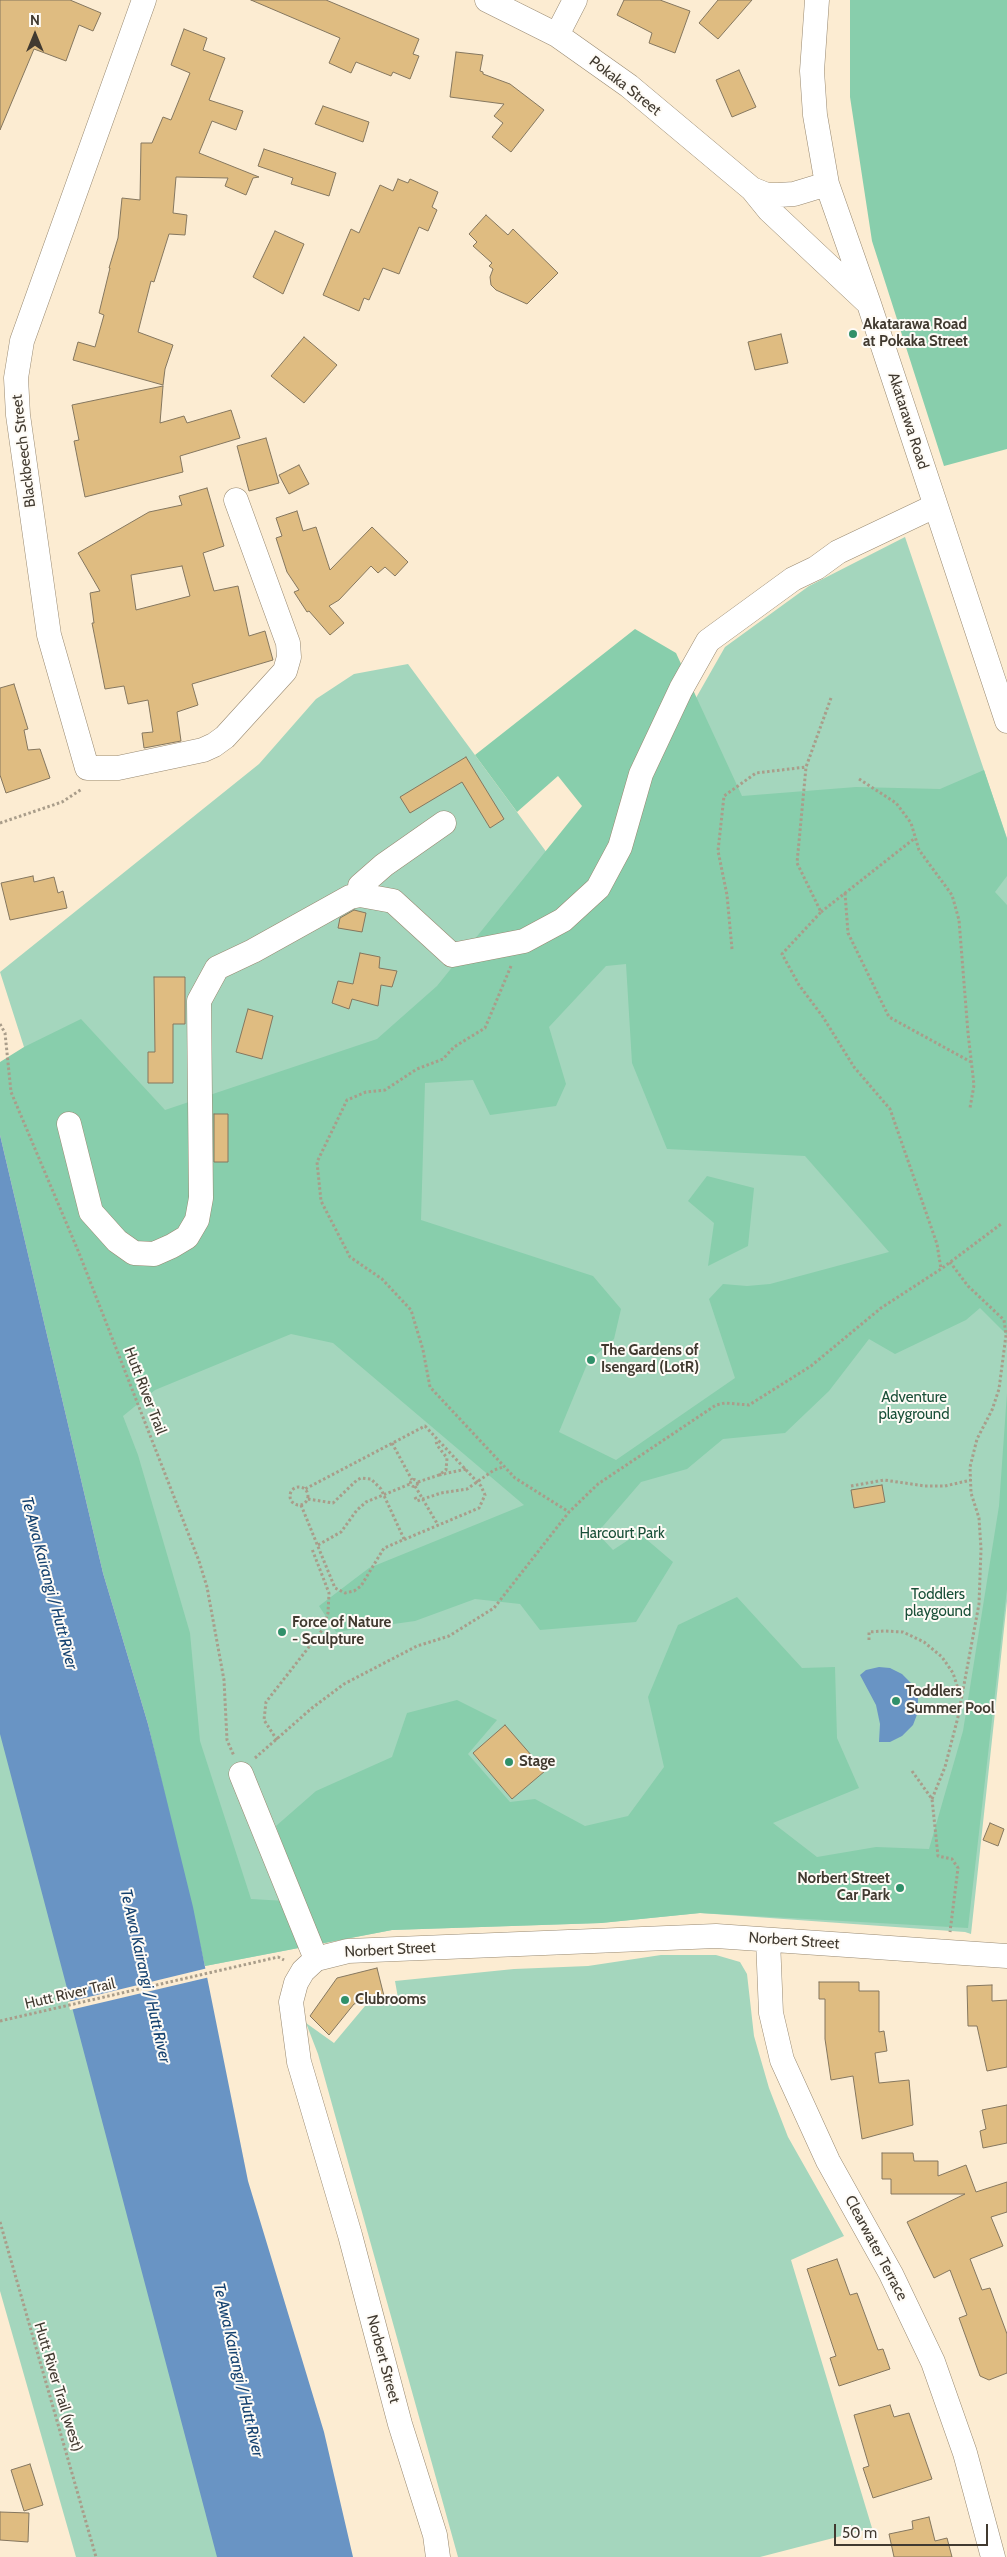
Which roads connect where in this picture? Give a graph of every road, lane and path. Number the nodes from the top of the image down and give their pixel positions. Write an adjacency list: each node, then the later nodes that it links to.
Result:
1 (144, 0): 14 (street, Blackbeech Street)
2 (487, 0): 5 (street, Pokaka Street)
3 (575, 0): 5 (street)
4 (817, 0): 6 (street, Akatarawa Road)
5 (557, 35): 7 (street, Pokaka Street)
6 (826, 184): 7 (street, Pokaka Street); 8 (street, Akatarawa Road)
7 (752, 189): 8 (street, Pokaka Street)
8 (869, 304): 10 (street, Akatarawa Road)
9 (236, 500): 14 (street)
10 (935, 506): 12 (street, Akatarawa Road); 22 (street)
11 (832, 698): 13 (path)
12 (1007, 722)
13 (806, 767): 21 (path); 23 (path)
14 (87, 768): 16 (path)
15 (859, 779): 18 (path)
16 (0, 823)
17 (444, 823): 20 (street)
18 (916, 838): 19 (path); 25 (path)
19 (845, 893): 21 (path); 25 (path)
20 (360, 895): 22 (street); 27 (street)
21 (821, 912): 30 (path)
22 (524, 940): 33 (path)
23 (732, 949)
24 (0, 1024): 59 (path, Hutt River Trail)
25 (971, 1062): 26 (path)
26 (970, 1108)
27 (69, 1124)
28 (1000, 1224): 29 (path)
29 (950, 1262): 30 (path); 37 (path)
30 (941, 1269): 48 (path)
31 (436, 1440): 32 (path); 34 (path); 35 (path)
32 (392, 1443): 36 (path); 42 (path)
33 (503, 1467): 38 (path); 48 (path)
34 (466, 1469): 35 (path); 38 (path)
35 (439, 1475): 40 (path)
36 (412, 1480): 39 (path); 40 (path)
37 (970, 1480): 41 (path); 56 (path)
38 (478, 1482): 46 (path); 49 (path)
39 (410, 1484): 40 (path); 43 (path)
40 (416, 1484): 46 (path)
41 (851, 1486)
42 (305, 1489): 45 (path); 47 (path)
43 (384, 1495): 45 (path); 50 (path); 51 (path)
44 (415, 1497): 46 (path)
45 (308, 1499): 47 (path)
46 (423, 1499): 49 (path)
47 (302, 1505): 51 (path)
48 (569, 1512): 57 (path)
49 (438, 1525): 50 (path)
50 (404, 1539): 53 (path)
51 (318, 1545): 53 (path)
52 (312, 1549): 54 (path)
53 (326, 1565): 54 (path)
54 (319, 1567): 57 (path)
55 (870, 1640): 56 (path)
56 (960, 1698): 60 (path)
57 (277, 1740): 59 (path)
58 (912, 1771): 60 (path)
59 (241, 1774): 65 (street)
60 (932, 1799): 62 (path)
61 (768, 1940): 62 (street, Norbert Street); 65 (street, Norbert Street); 70 (street, Clearwater Terrace)
62 (947, 1952): 63 (street, Norbert Street)
63 (1007, 1956)
64 (262, 1961): 66 (path, Hutt River Trail)
65 (310, 1965): 68 (street, Norbert Street)
66 (0, 2022)
67 (0, 2222): 69 (path, Hutt River Trail (west))
68 (437, 2546)
69 (96, 2557)
70 (993, 2557)

